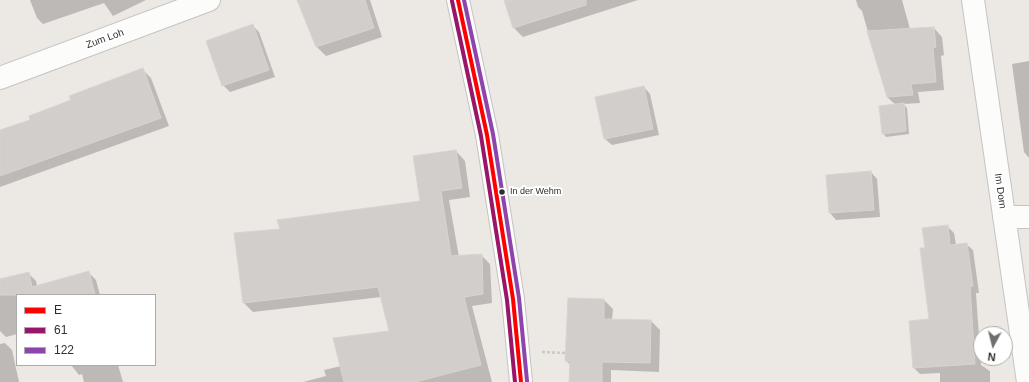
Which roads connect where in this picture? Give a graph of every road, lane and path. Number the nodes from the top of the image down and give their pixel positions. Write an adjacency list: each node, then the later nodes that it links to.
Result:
1 (209, 0): 4 (street, Zum Loh)
2 (458, 0): 7 (street)
3 (973, 0): 5 (street, Im Dorn)
4 (0, 78)
5 (1004, 217): 6 (street); 8 (street, Im Dorn)
6 (1029, 217)
7 (521, 382)
8 (1028, 382)

